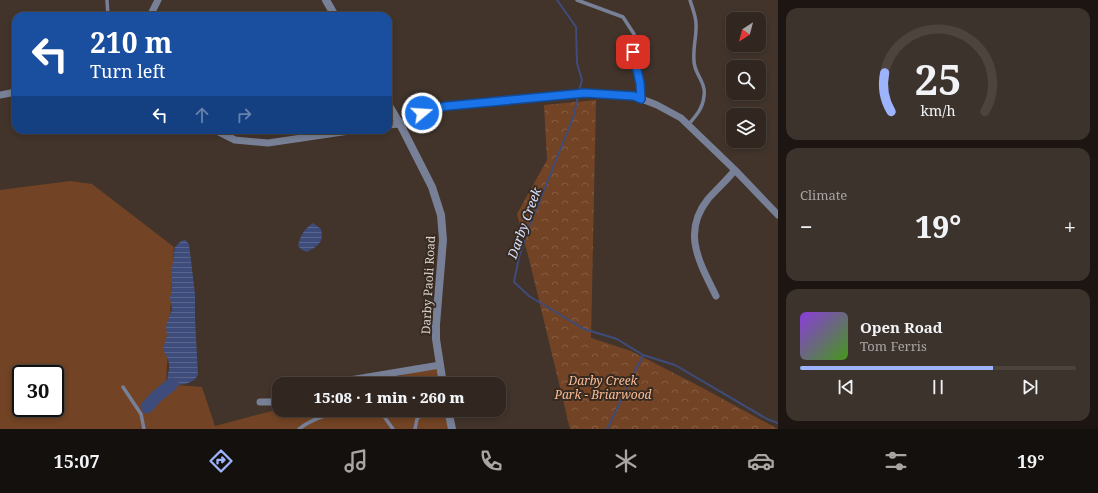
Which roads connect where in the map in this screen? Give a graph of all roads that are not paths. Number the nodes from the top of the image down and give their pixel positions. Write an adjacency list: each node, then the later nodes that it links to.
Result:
1 (108, 0): 6 (lane)
2 (158, 0): 7 (street)
3 (326, 0): 8 (street)
4 (577, 0): 11 (lane)
5 (690, 0): 15 (lane)
6 (108, 12)
7 (152, 12)
8 (333, 12)
9 (12, 92): 10 (street)
10 (0, 94)
11 (641, 99): 13 (street); 15 (street)
12 (392, 111): 13 (street, Darby Paoli Road)
13 (400, 124): 14 (street); 21 (street, Darby Paoli Road)
14 (392, 125)
15 (688, 125): 18 (street)
16 (223, 134): 17 (street)
17 (329, 134)
18 (735, 170): 19 (street); 20 (street)
19 (778, 215)
20 (716, 296)
21 (440, 365): 22 (street); 23 (street, Darby Paoli Road)
22 (368, 377)
23 (442, 377)
24 (123, 387): 31 (lane)
25 (260, 402): 26 (street)
26 (272, 402)
27 (322, 417): 32 (lane)
28 (384, 417): 33 (lane)
29 (419, 417): 34 (lane)
30 (449, 417): 35 (street)
31 (144, 429)
32 (299, 429)
33 (392, 429)
34 (415, 429)
35 (452, 429)

